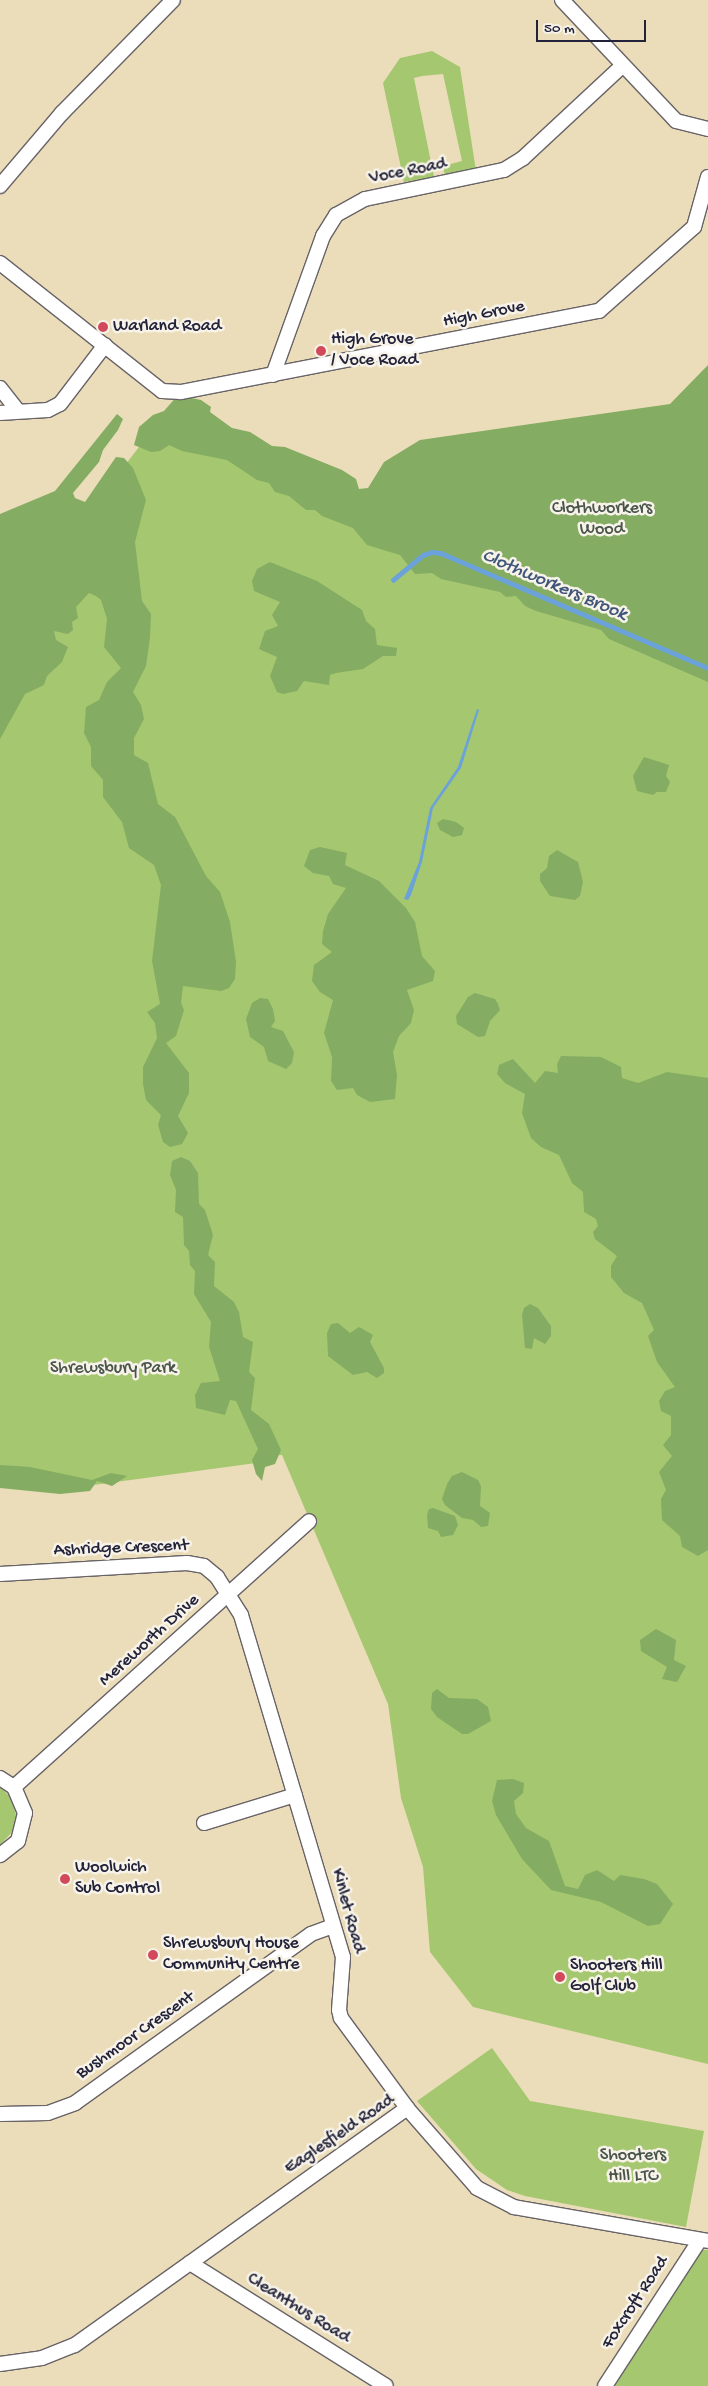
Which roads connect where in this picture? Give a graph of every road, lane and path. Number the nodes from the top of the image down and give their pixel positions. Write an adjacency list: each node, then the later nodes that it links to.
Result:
1 (173, 0): 6 (street)
2 (562, 0): 3 (street)
3 (622, 66): 4 (street); 9 (street, Voce Road)
4 (708, 128)
5 (708, 177): 9 (street, High Grove)
6 (0, 186)
7 (0, 263): 8 (street, High Grove)
8 (105, 345): 9 (street, High Grove); 11 (street)
9 (273, 375)
10 (0, 388): 11 (street)
11 (16, 410): 12 (street)
12 (0, 413)
13 (309, 1522): 15 (street, Mereworth Drive)
14 (0, 1574): 15 (street, Ashridge Crescent)
15 (231, 1594): 17 (street, Mereworth Drive); 18 (street, Kinlet Road)
16 (0, 1778): 17 (street)
17 (14, 1787): 20 (street)
18 (295, 1795): 19 (street); 21 (street, Kinlet Road)
19 (204, 1823)
20 (0, 1855)
21 (333, 1926): 22 (street, Kinlet Road); 23 (street, Bushmoor Crescent)
22 (407, 2108): 24 (street, Eaglesfield Road); 25 (street, Eaglesfield Road)
23 (0, 2114)
24 (704, 2241): 28 (street, Foxcroft Road)
25 (190, 2263): 26 (street, Eaglesfield Road); 27 (street, Cleanthus Road)
26 (1, 2365)
27 (386, 2386)
28 (605, 2386)

